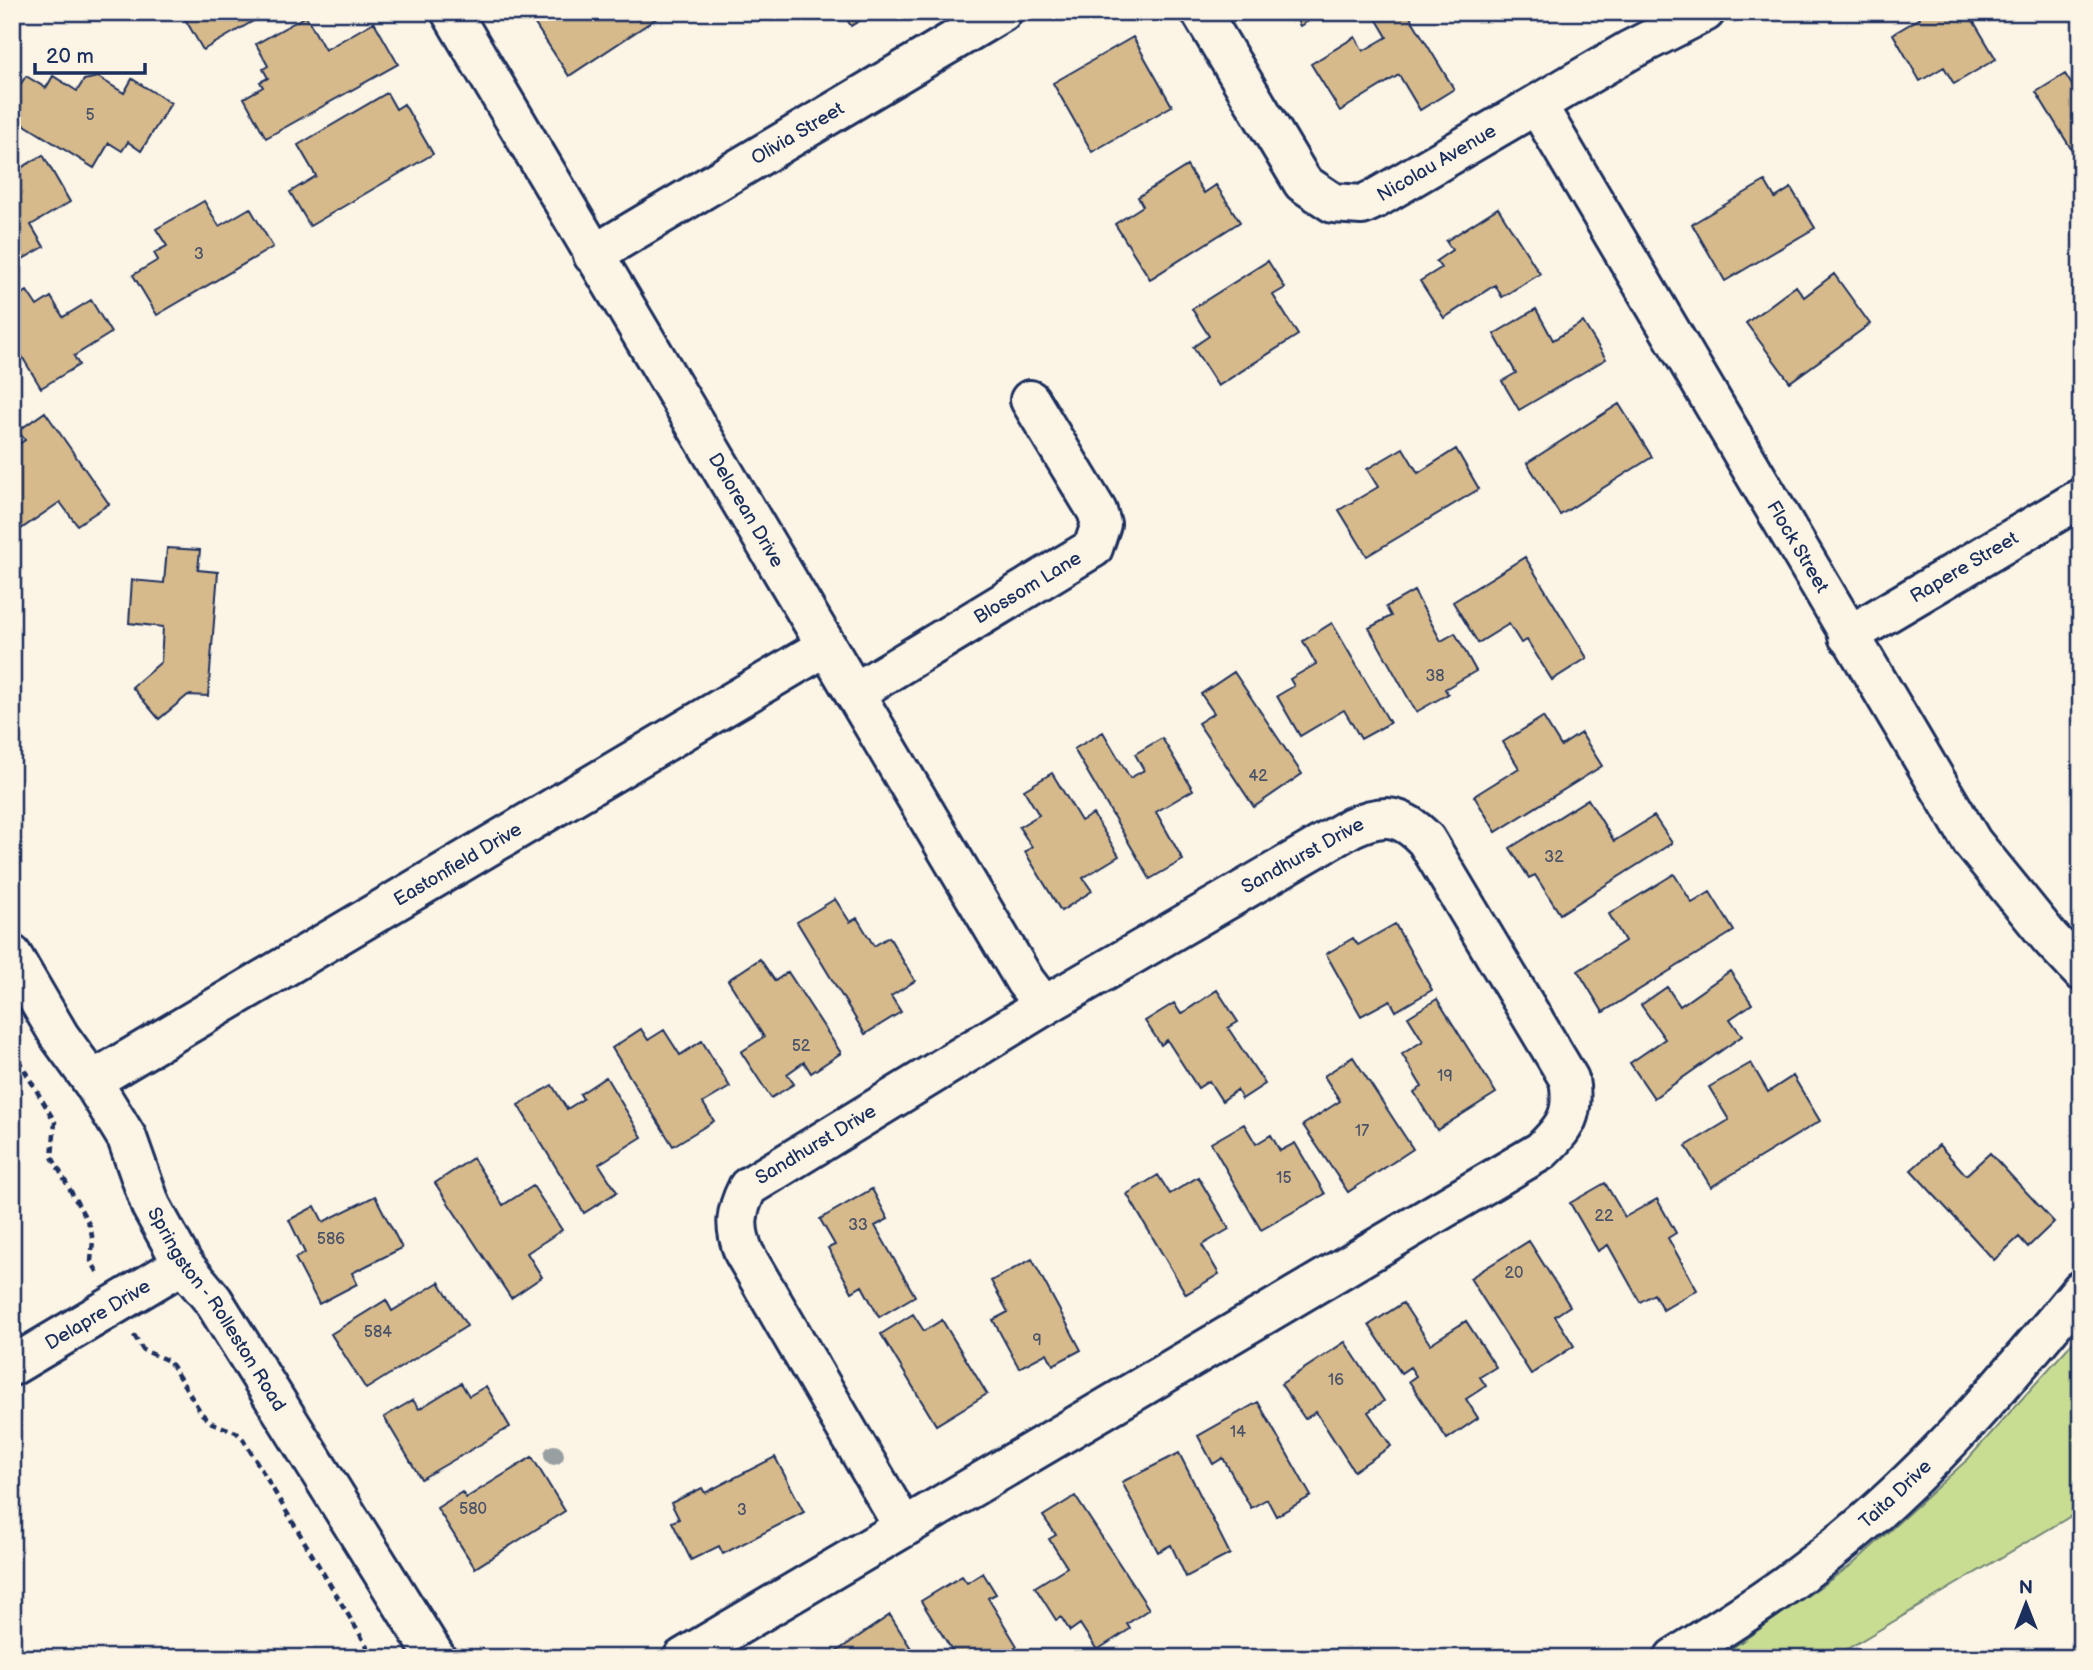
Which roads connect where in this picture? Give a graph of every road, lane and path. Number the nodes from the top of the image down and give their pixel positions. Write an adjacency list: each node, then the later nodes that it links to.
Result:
1 (451, 12): 6 (street, Delorean Drive)
2 (1002, 12): 6 (street, Olivia Street)
3 (1201, 12): 5 (street, Nicolau Avenue)
4 (1704, 12): 5 (street, Nicolau Avenue)
5 (1537, 105): 9 (street, Flock Street)
6 (593, 255): 10 (street, Delorean Drive)
7 (1030, 400): 11 (street, Blossom Lane)
8 (2081, 498): 9 (street, Rapere Street)
9 (1848, 636): 13 (street, Flock Street)
10 (825, 647): 11 (street, Delorean Drive); 16 (street, Eastonfield Drive)
11 (854, 693): 14 (street, Delorean Drive)
12 (12, 955): 16 (street, Springston - Rolleston Road)
13 (2081, 971)
14 (1044, 1006): 21 (street, Sandhurst Drive); 21 (street, Sandhurst Drive)
15 (12, 1049): 19 (path)
16 (92, 1080): 17 (street, Springston - Rolleston Road)
17 (183, 1264): 19 (street, Delapre Drive); 23 (street, Springston - Rolleston Road)
18 (2081, 1290): 25 (street, Taita Drive)
19 (117, 1305): 20 (street, Delapre Drive); 22 (path)
20 (12, 1366)
21 (903, 1526): 24 (street, Sandhurst Drive)
22 (374, 1658)
23 (436, 1658)
24 (683, 1658)
25 (1674, 1658)

